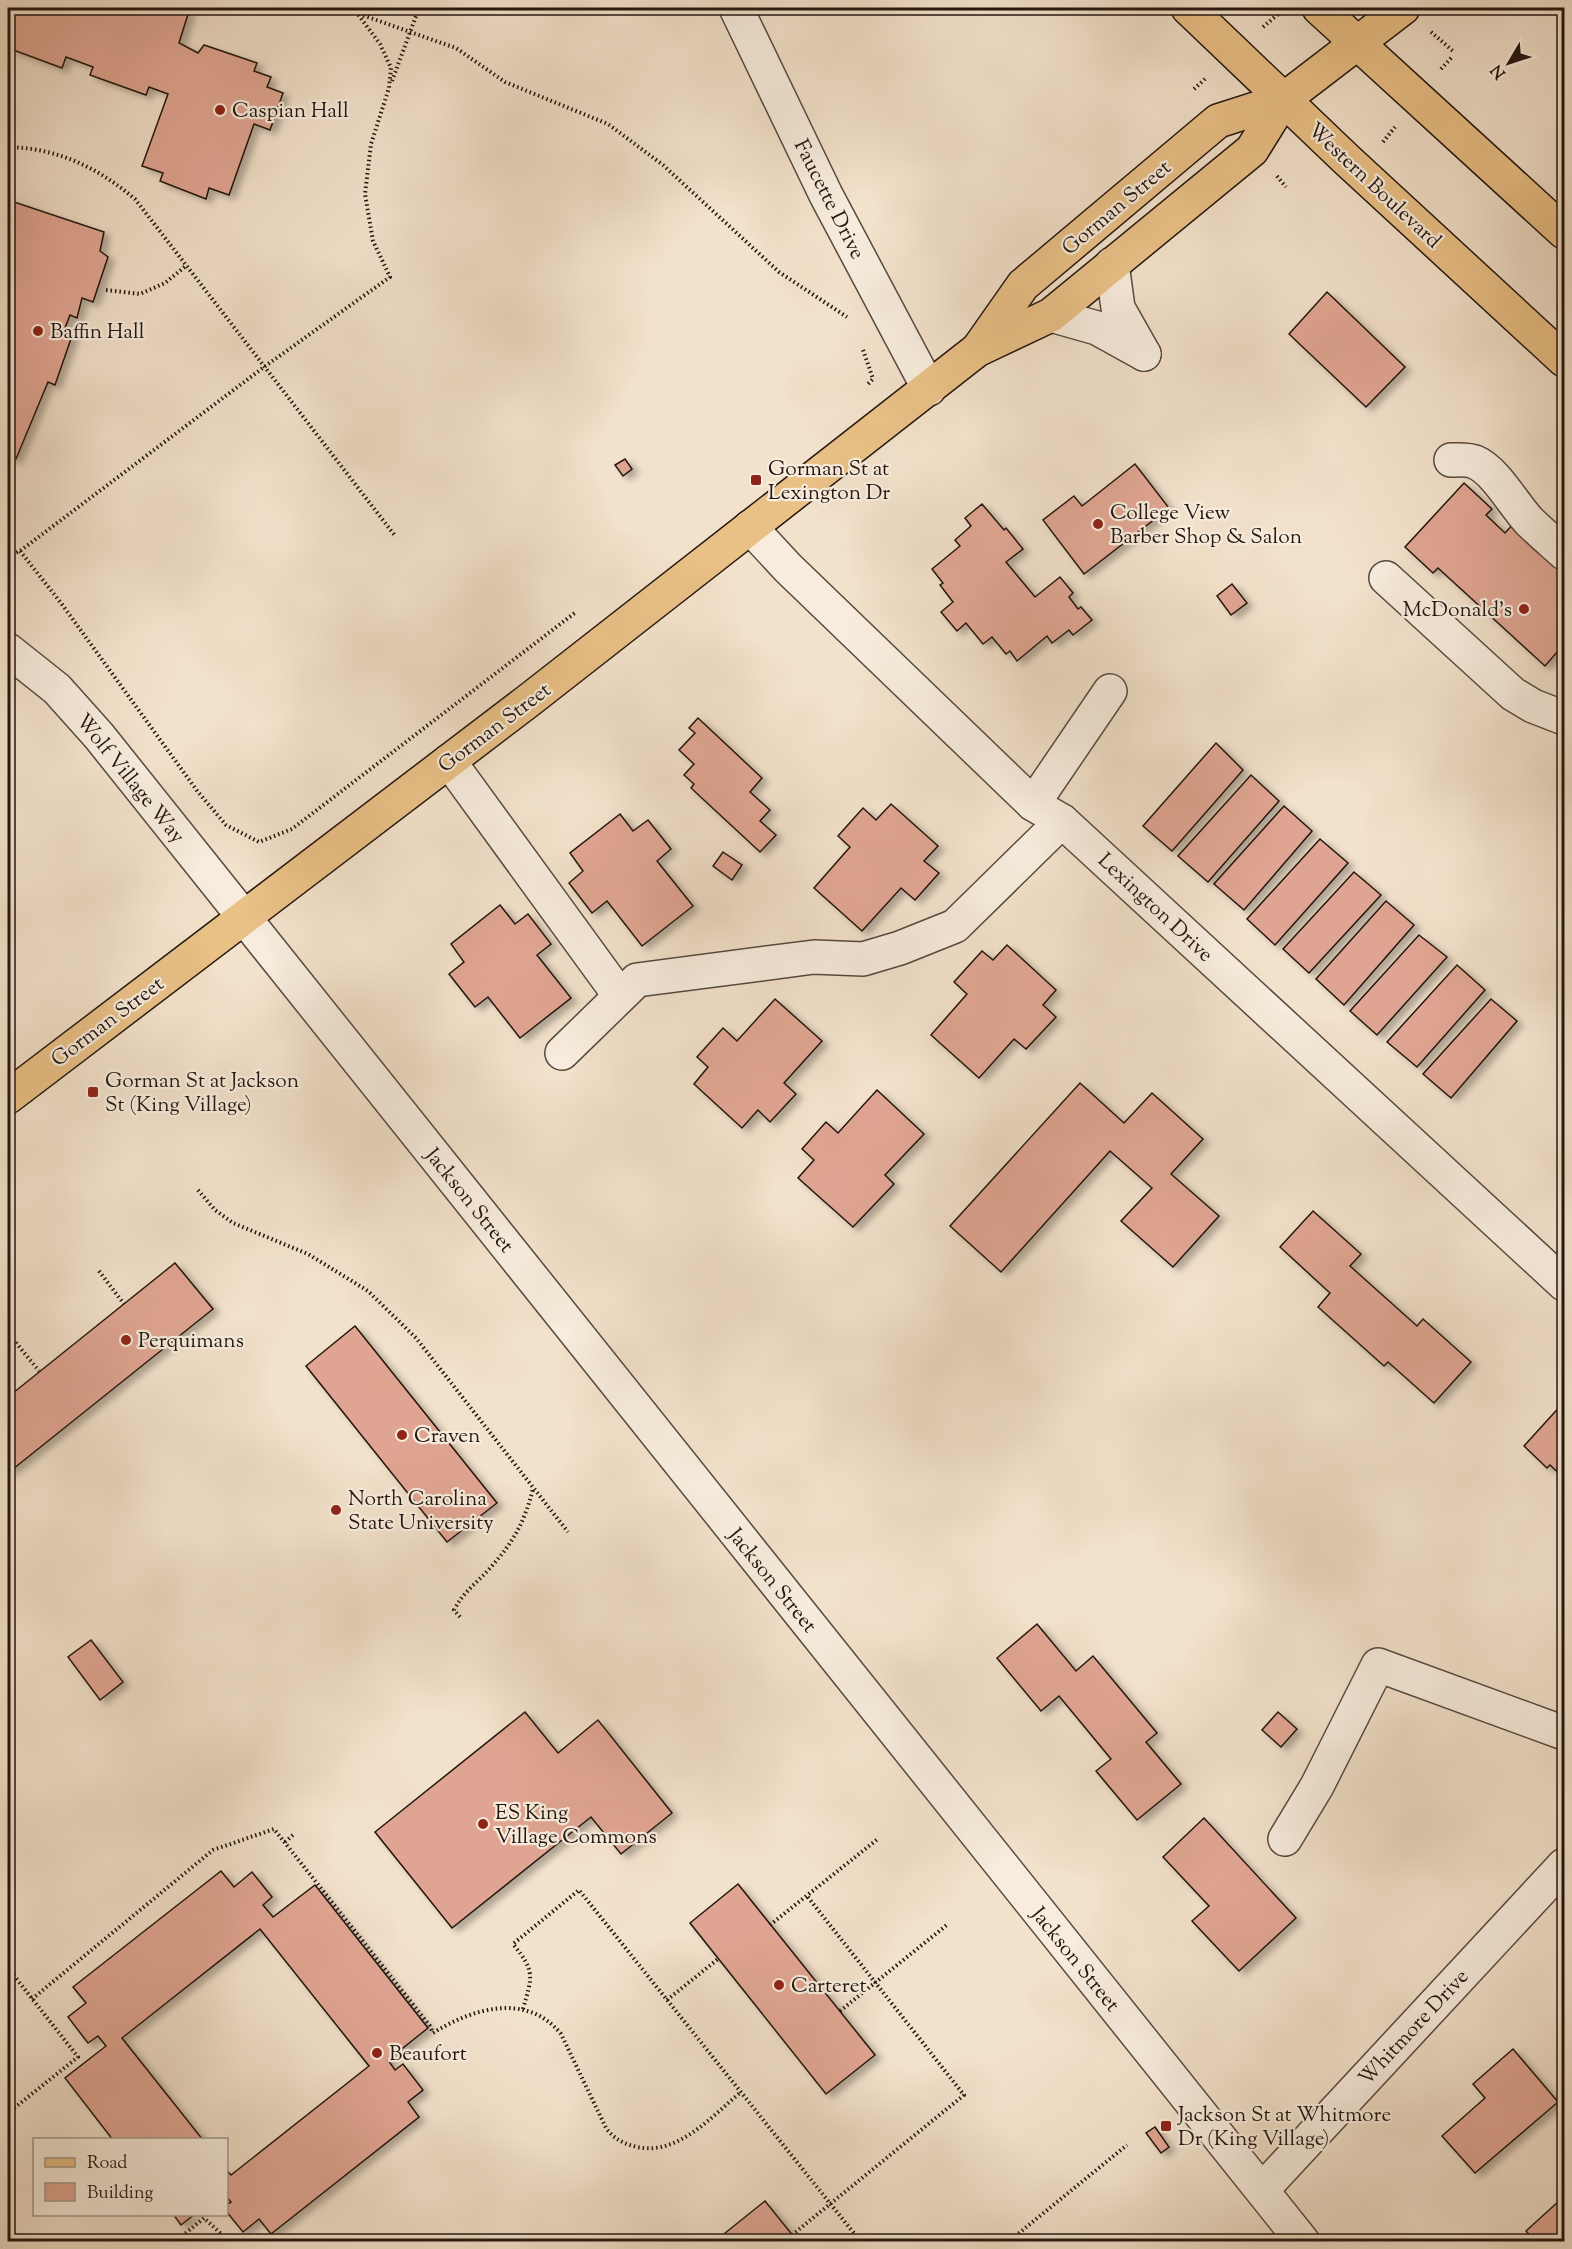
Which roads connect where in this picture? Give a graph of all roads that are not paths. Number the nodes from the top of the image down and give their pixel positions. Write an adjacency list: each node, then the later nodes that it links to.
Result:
1 (735, 8): 12 (street, Faucette Drive)
2 (1188, 8): 6 (main road, Western Boulevard)
3 (1319, 8): 5 (main road)
4 (1403, 8): 5 (main road, Gorman Street)
5 (1358, 43): 6 (main road, Gorman Street); 7 (main road)
6 (1283, 100): 8 (main road, Gorman Street); 10 (main road, Gorman Street); 11 (main road, Western Boulevard)
7 (1564, 231)
8 (1112, 264): 9 (main road, Gorman Street); 9 (street)
9 (1051, 315): 10 (main road, Gorman Street)
10 (976, 350): 12 (main road, Gorman Street)
11 (1564, 360)
12 (929, 388): 14 (main road, Gorman Street)
13 (1451, 460): 15 (street)
14 (750, 527): 20 (main road, Gorman Street); 21 (street, Lexington Drive)
15 (1564, 553)
16 (8, 650): 23 (street, Wolf Village Way)
17 (1110, 691): 21 (street)
18 (1564, 692): 19 (street)
19 (1564, 718)
20 (449, 761): 23 (main road, Gorman Street); 24 (street)
21 (1033, 804): 22 (street, Lexington Drive)
22 (1062, 821): 24 (street); 27 (street, Lexington Drive)
23 (244, 917): 26 (main road, Gorman Street); 31 (street, Jackson Street)
24 (620, 996): 25 (street)
25 (562, 1053)
26 (8, 1097)
27 (1564, 1284)
28 (1564, 1733): 29 (street)
29 (1285, 1839)
30 (1564, 1865): 31 (street, Whitmore Drive)
31 (1262, 2190): 32 (street, Jackson Street)
32 (1303, 2241)

